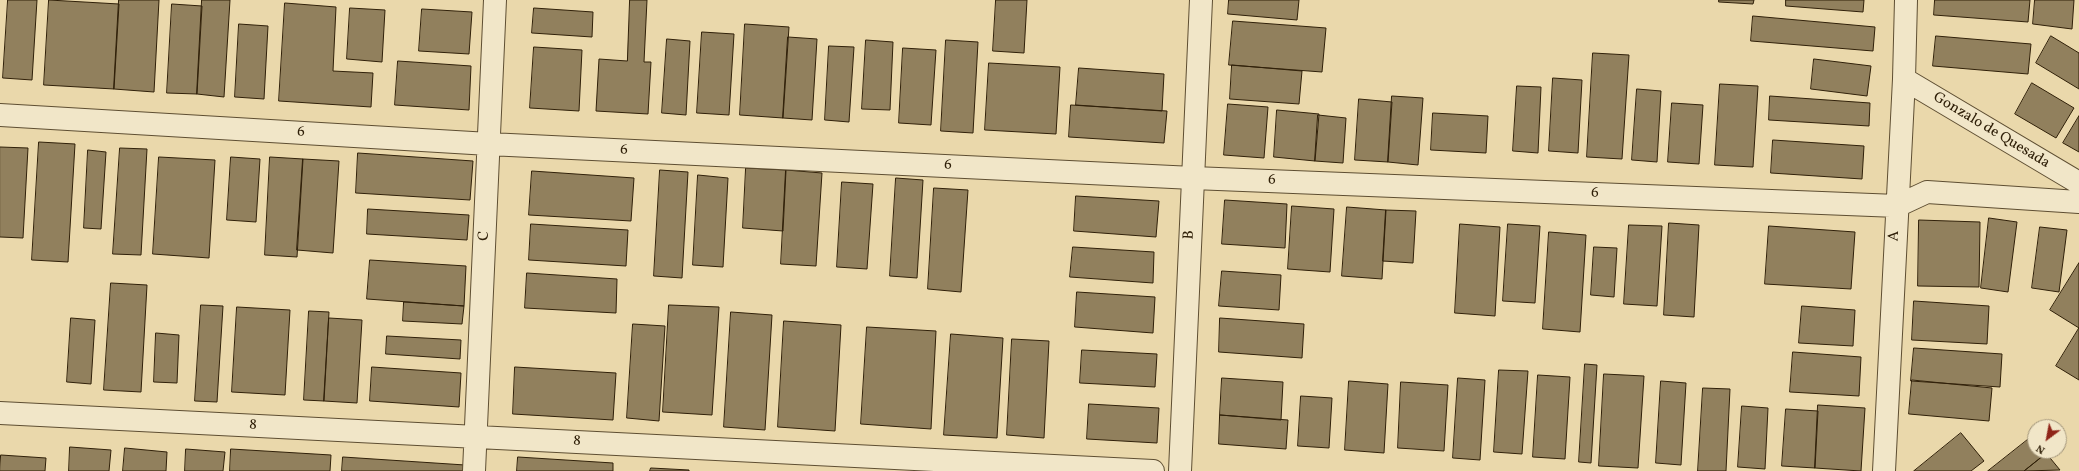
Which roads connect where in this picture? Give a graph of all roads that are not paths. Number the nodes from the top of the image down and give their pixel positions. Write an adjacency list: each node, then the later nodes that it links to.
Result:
1 (495, 0): 6 (street, C)
2 (1201, 0): 7 (street, B)
3 (1906, 0): 4 (street, A)
4 (1904, 79): 8 (street, Gonzalo de Quesada); 10 (street, A)
5 (0, 115): 6 (street, 6)
6 (489, 144): 7 (street, 6); 12 (street, C)
7 (1193, 178): 10 (street, 6); 15 (street, B)
8 (2079, 183)
9 (2079, 202): 10 (street)
10 (1897, 206): 16 (street, A)
11 (0, 413): 12 (street, 8)
12 (475, 438): 13 (street, C); 14 (street, 8)
13 (474, 471)
14 (1153, 471)
15 (1180, 471)
16 (1884, 471)

